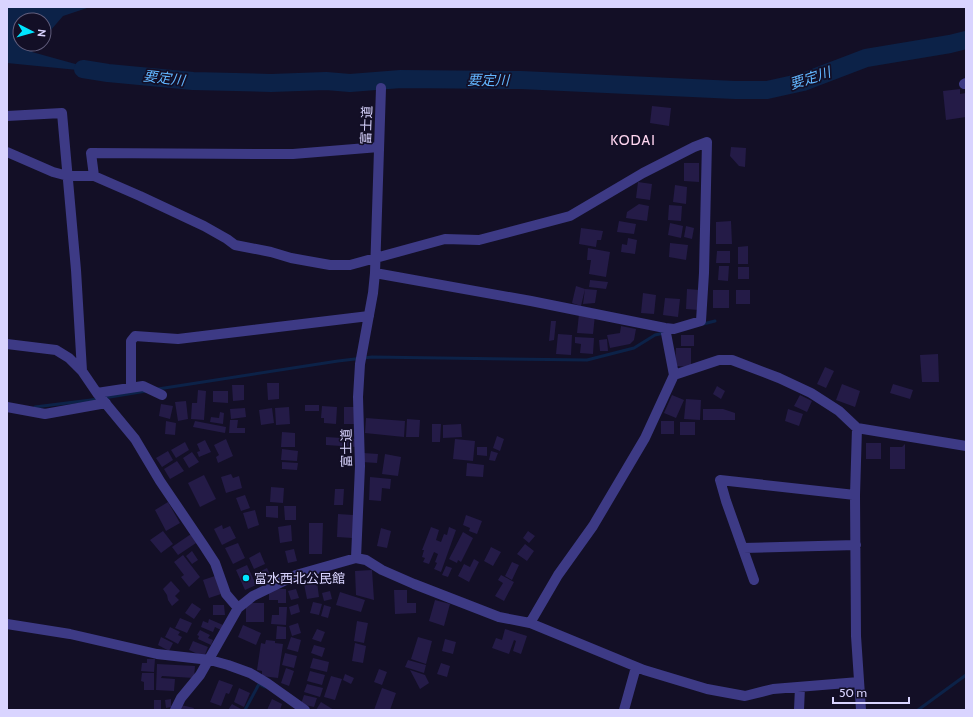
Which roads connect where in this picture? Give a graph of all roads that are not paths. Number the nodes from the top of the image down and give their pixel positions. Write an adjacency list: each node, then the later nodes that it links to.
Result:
1 (380, 88): 3 (street, 富士道)
2 (7, 116): 5 (street)
3 (379, 147): 6 (street); 7 (street, 富士道)
4 (7, 152): 5 (street)
5 (68, 176): 6 (street); 12 (street)
6 (94, 176): 7 (street)
7 (375, 258): 8 (street, 富士道); 10 (street)
8 (375, 273): 9 (street, 富士道); 10 (street)
9 (370, 316): 14 (street); 24 (street, 富士道)
10 (665, 328): 13 (street)
11 (7, 344): 12 (street)
12 (82, 371): 15 (street)
13 (674, 375): 19 (street); 27 (street)
14 (131, 388): 15 (street); 16 (street)
15 (97, 393): 17 (street)
16 (162, 395)
17 (106, 403): 18 (street); 26 (street)
18 (7, 407)
19 (857, 428): 20 (street); 21 (street)
20 (966, 446)
21 (855, 495): 22 (street); 23 (street)
22 (856, 545): 23 (street); 31 (street)
23 (743, 548): 25 (street)
24 (356, 558): 26 (street); 27 (street)
25 (754, 580)
26 (238, 608): 29 (street)
27 (530, 623): 30 (street)
28 (7, 624): 29 (street)
29 (210, 660): 33 (street); 34 (street)
30 (636, 667): 32 (street); 35 (street)
31 (860, 682): 32 (street); 37 (street)
32 (800, 687): 36 (street)
33 (175, 710)
34 (305, 710)
35 (624, 710)
36 (799, 710)
37 (861, 710)

